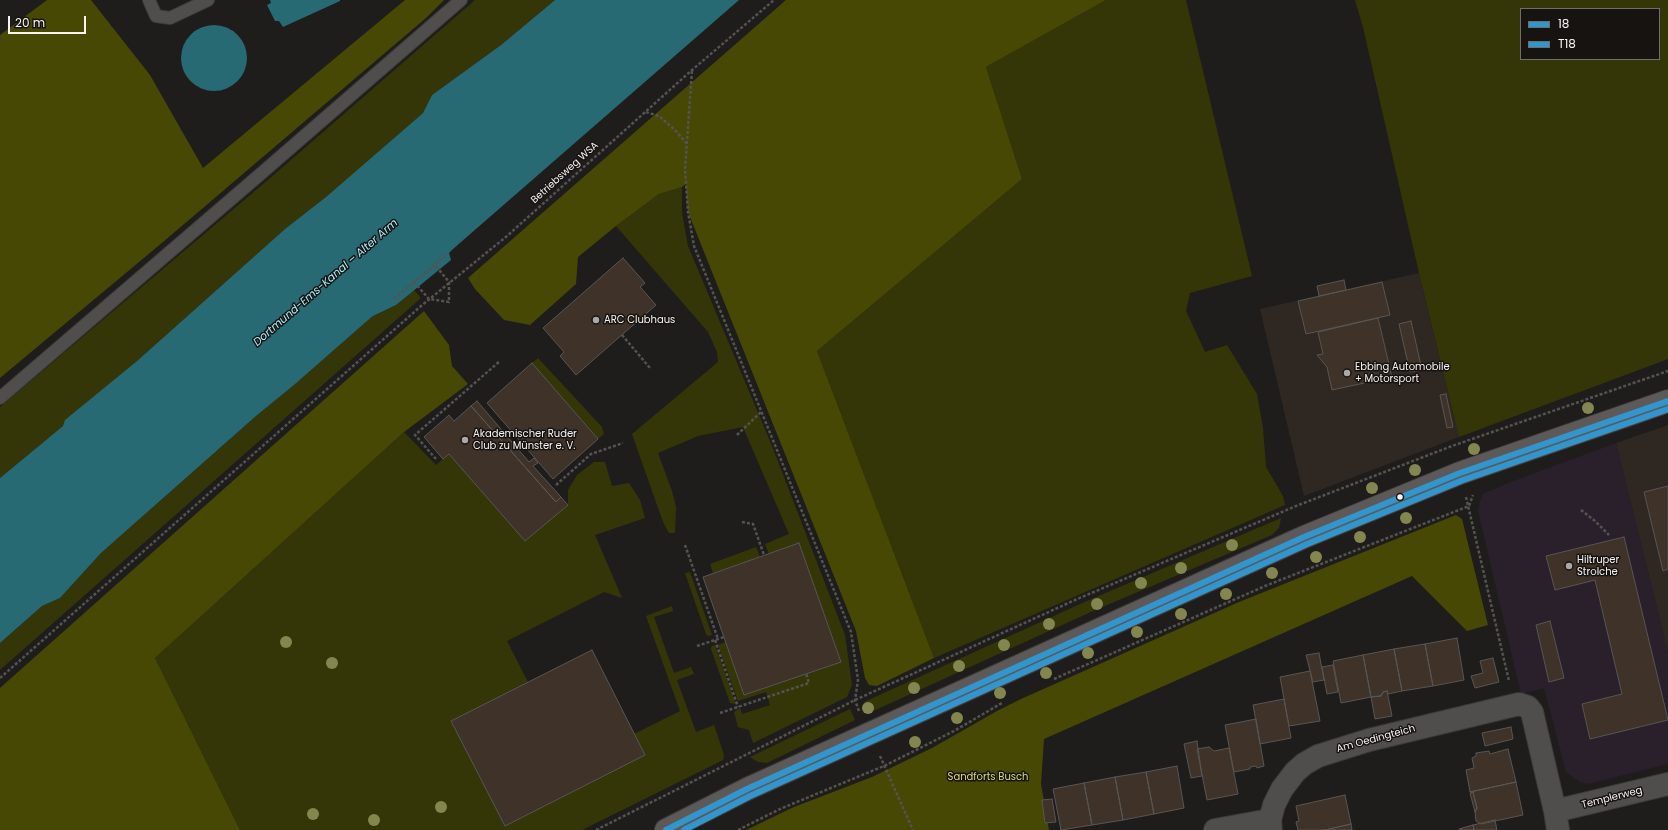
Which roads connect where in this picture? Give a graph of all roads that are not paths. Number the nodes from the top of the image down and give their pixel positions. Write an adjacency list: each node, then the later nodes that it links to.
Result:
1 (149, 0): 2 (lane)
2 (208, 0)
3 (461, 0): 4 (lane)
4 (0, 398)
5 (1668, 401): 9 (main road)
6 (1668, 784): 7 (street, Templerweg)
7 (1557, 820): 8 (street, Am Oedingteich)
8 (1270, 825): 10 (street, Am Oedingteich)
9 (666, 830)
10 (1215, 830)

